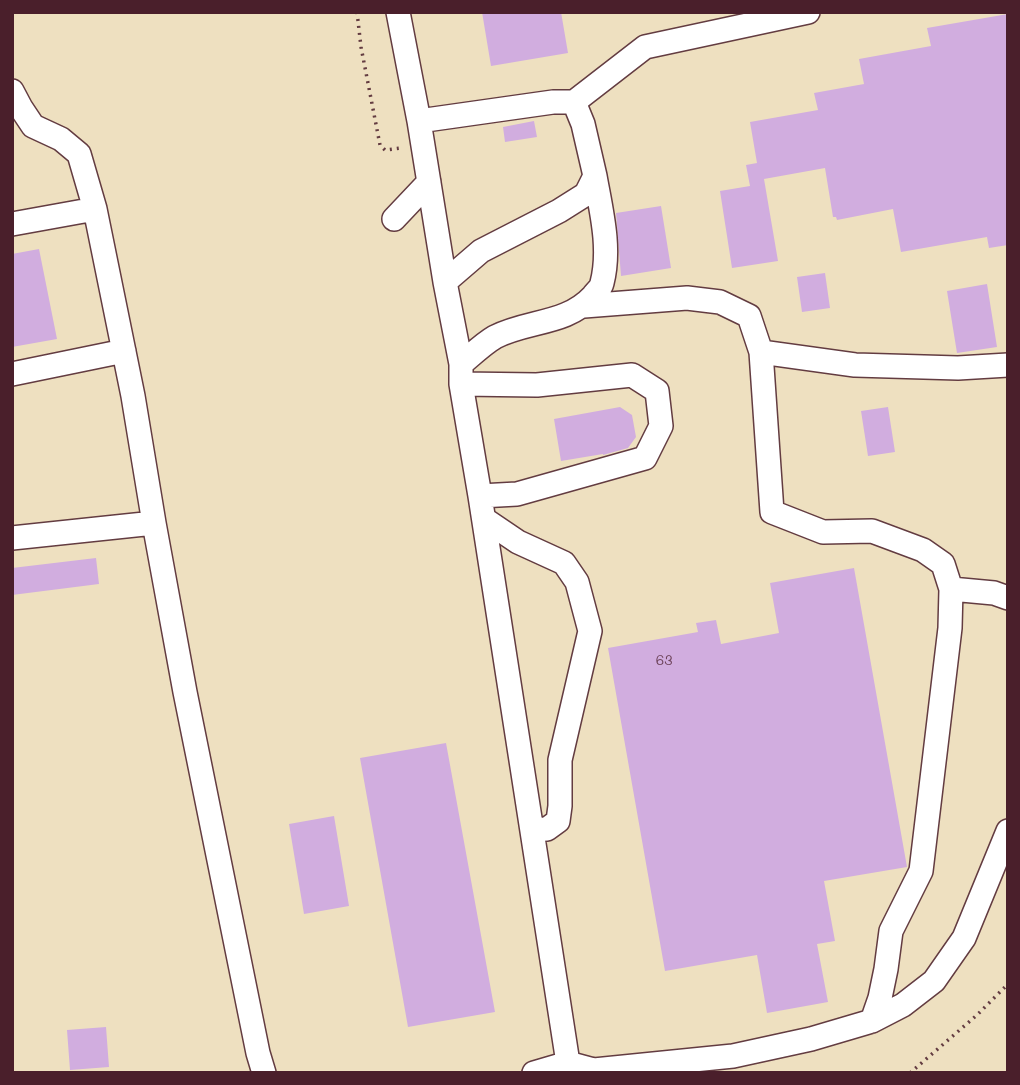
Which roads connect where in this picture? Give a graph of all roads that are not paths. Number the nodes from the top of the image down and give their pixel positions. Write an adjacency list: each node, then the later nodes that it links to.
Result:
1 (398, 12): 5 (street)
2 (808, 12): 4 (street)
3 (12, 91): 8 (street)
4 (574, 102): 5 (street); 6 (street)
5 (419, 121): 7 (street)
6 (596, 176): 11 (street); 12 (street)
7 (429, 182): 9 (street); 11 (street)
8 (95, 209): 10 (street); 13 (street)
9 (394, 219)
10 (12, 225)
11 (444, 282): 17 (street)
12 (584, 306): 14 (street); 17 (street)
13 (124, 351): 16 (street); 20 (street)
14 (761, 352): 15 (street); 22 (street)
15 (1008, 365)
16 (12, 374)
17 (461, 374): 18 (street); 18 (street)
18 (480, 496): 19 (street)
19 (484, 519): 24 (street); 24 (street)
20 (153, 523): 21 (street); 28 (street)
21 (12, 538)
22 (951, 589): 23 (street); 26 (street)
23 (1008, 598)
24 (532, 830): 27 (street)
25 (1008, 831): 26 (street)
26 (872, 1021): 27 (street)
27 (570, 1068): 29 (street)
28 (264, 1073)
29 (534, 1073)

